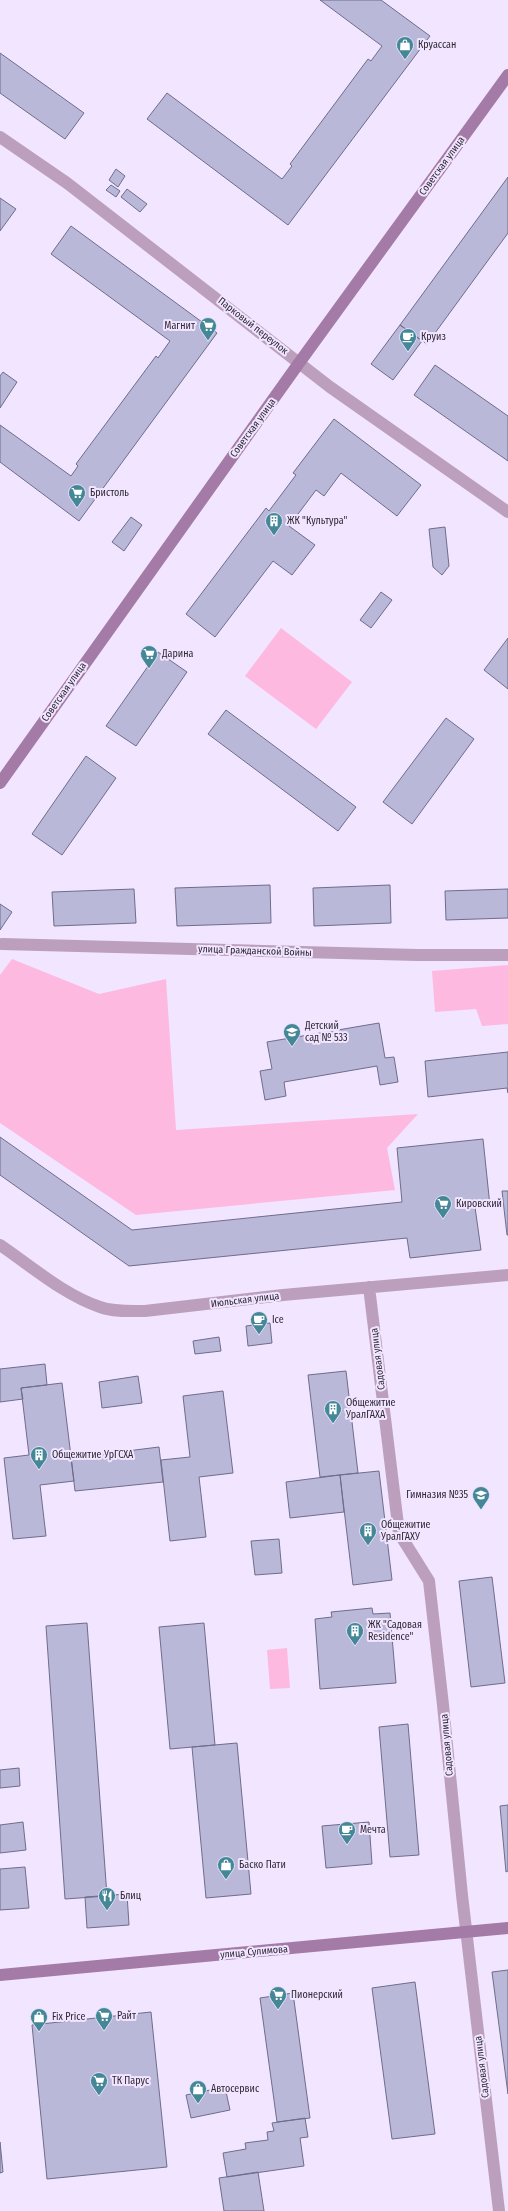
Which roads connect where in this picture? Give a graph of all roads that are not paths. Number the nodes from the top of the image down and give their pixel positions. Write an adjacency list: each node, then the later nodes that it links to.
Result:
1 (508, 75): 3 (street, Советская улица)
2 (0, 137): 3 (street, Парковый переулок)
3 (299, 363): 4 (street, Парковый переулок); 5 (street, Советская улица)
4 (508, 512)
5 (0, 783)
6 (2, 944): 7 (street, улица Гражданской Войны)
7 (508, 955)
8 (0, 1245): 10 (street, Июльская улица)
9 (508, 1275): 10 (street, Июльская улица)
10 (370, 1287): 12 (street, Садовая улица)
11 (508, 1928): 12 (street, улица Сулимова)
12 (466, 1932): 13 (street, улица Сулимова); 14 (street, Садовая улица)
13 (0, 1975)
14 (499, 2211)

